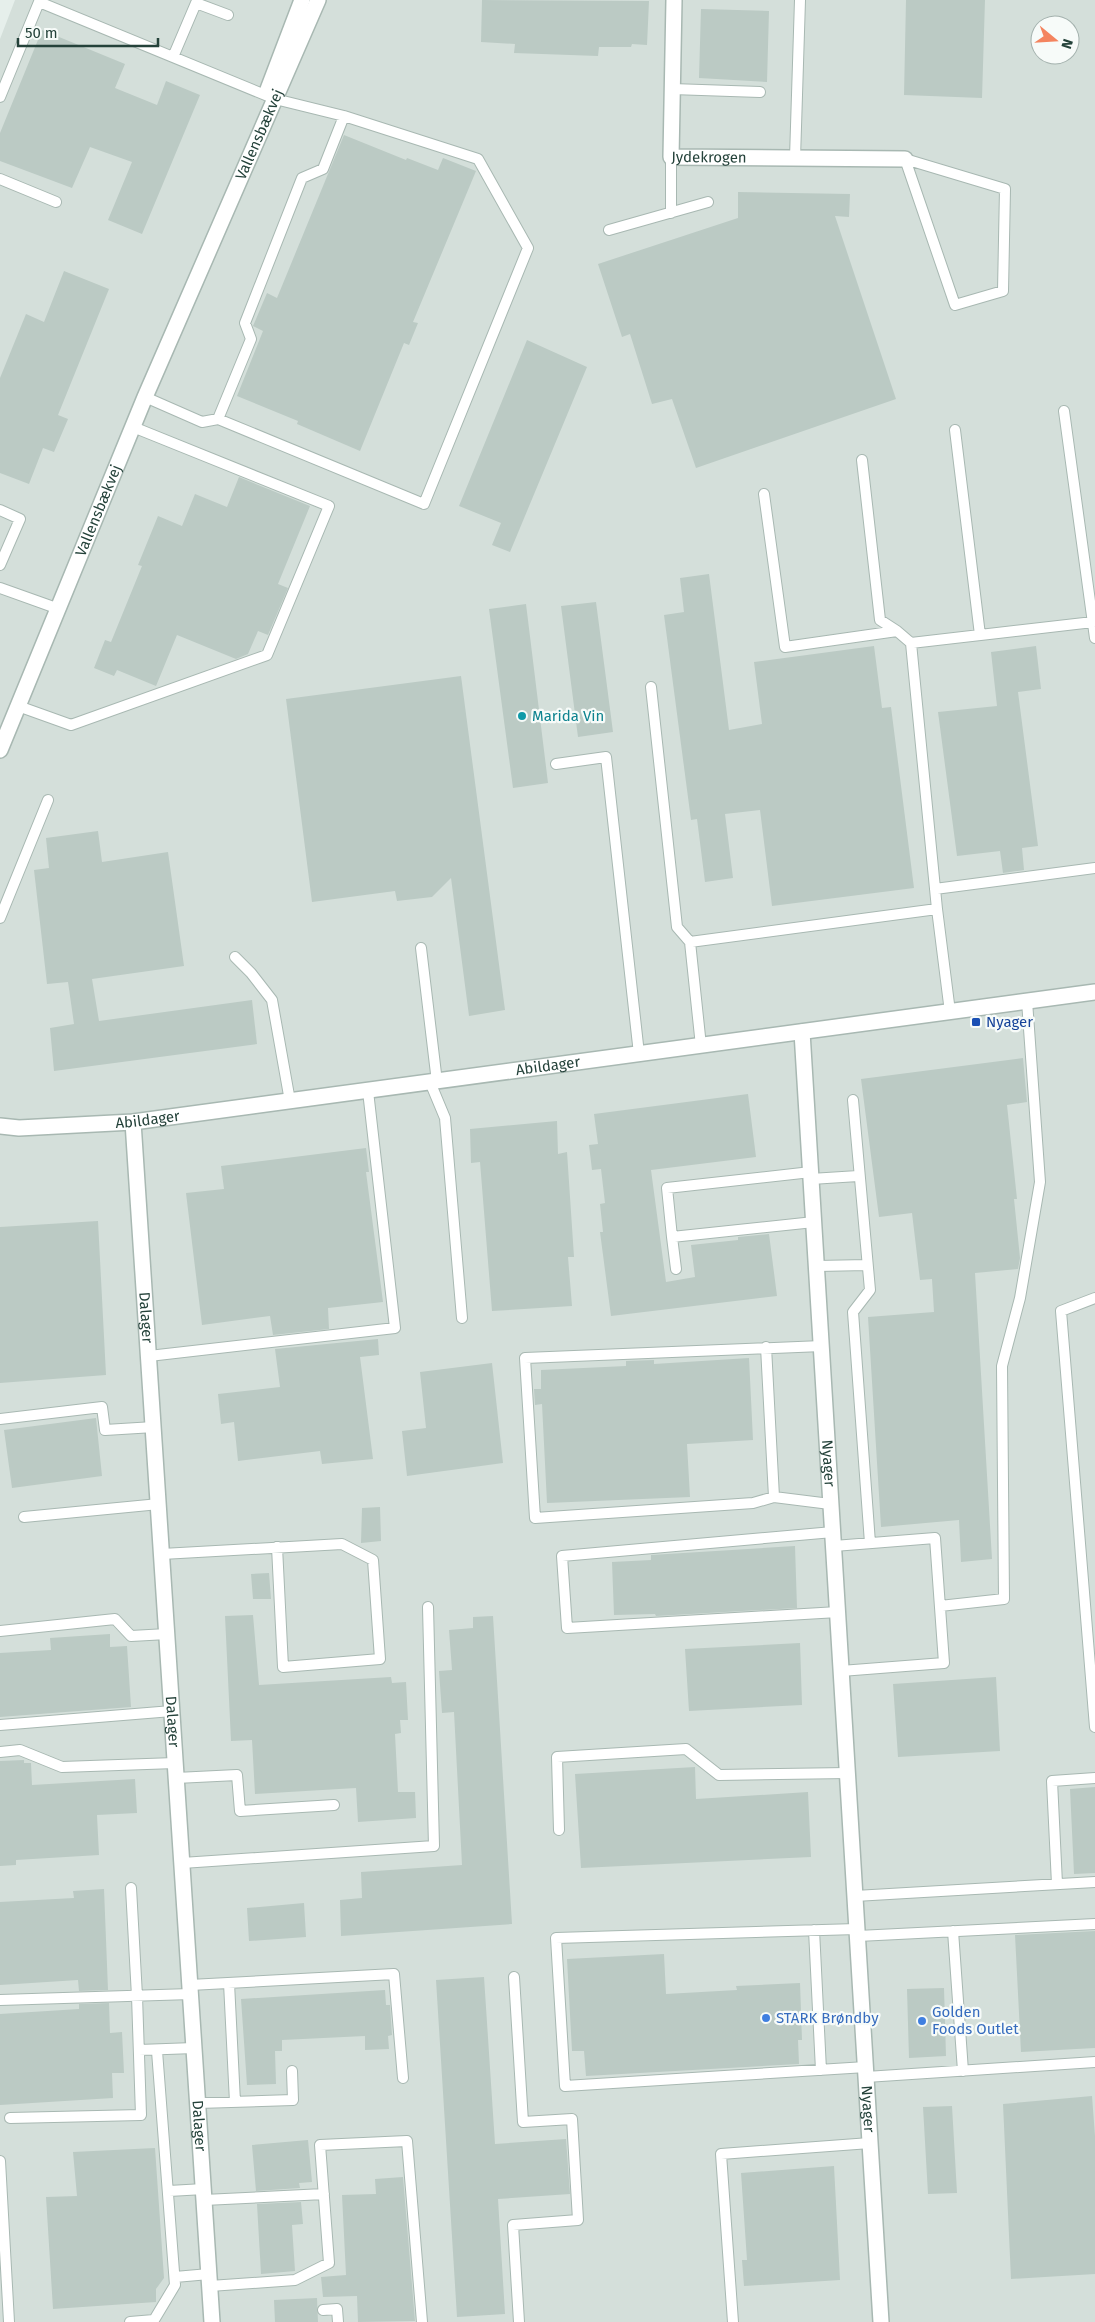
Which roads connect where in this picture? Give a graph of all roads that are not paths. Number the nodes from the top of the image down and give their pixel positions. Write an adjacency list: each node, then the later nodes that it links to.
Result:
1 (302, 0): 10 (street, Vallensbækvej)
2 (318, 0): 10 (street, Vallensbækvej)
3 (674, 0): 7 (street, Jydekrogen)
4 (800, 0): 13 (lane)
5 (228, 15): 6 (lane)
6 (173, 57): 9 (lane); 10 (lane)
7 (672, 89): 8 (lane); 12 (street, Jydekrogen)
8 (760, 92)
9 (0, 97)
10 (270, 97): 11 (lane); 20 (street, Vallensbækvej)
11 (344, 116): 22 (lane); 22 (lane)
12 (671, 157): 13 (street, Jydekrogen); 18 (lane)
13 (796, 158): 14 (street, Jydekrogen)
14 (905, 159): 14 (lane)
15 (0, 179): 16 (lane)
16 (56, 202)
17 (708, 202): 18 (lane)
18 (671, 213): 19 (lane)
19 (609, 230)
20 (145, 397): 22 (lane); 23 (street, Vallensbækvej)
21 (1064, 411): 31 (lane)
22 (218, 419)
23 (133, 427): 30 (street, Vallensbækvej); 37 (lane)
24 (954, 430): 33 (lane)
25 (862, 460): 32 (lane)
26 (764, 494): 32 (lane)
27 (0, 510): 28 (lane)
28 (0, 565)
29 (0, 588): 30 (lane)
30 (59, 609): 37 (street, Vallensbækvej)
31 (1093, 622): 33 (lane); 34 (lane)
32 (897, 631): 35 (lane)
33 (980, 635): 35 (lane)
34 (1095, 638)
35 (911, 643): 42 (lane)
36 (651, 687): 45 (lane)
37 (18, 706): 38 (street, Vallensbækvej)
38 (0, 750)
39 (556, 764): 53 (lane)
40 (48, 800): 44 (lane)
41 (1095, 868): 42 (lane)
42 (935, 889): 43 (lane)
43 (937, 909): 45 (lane); 50 (lane)
44 (0, 918)
45 (690, 942): 52 (lane)
46 (421, 948): 54 (lane)
47 (235, 957): 57 (lane)
48 (1095, 992): 49 (street, Abildager)
49 (1028, 1002): 50 (street, Abildager); 82 (lane)
50 (950, 1012): 51 (street, Abildager)
51 (802, 1032): 52 (street, Abildager); 60 (street, Nyager)
52 (701, 1046): 53 (street, Abildager)
53 (640, 1054): 54 (street, Abildager)
54 (433, 1082): 55 (street, Abildager); 68 (lane)
55 (368, 1091): 57 (street, Abildager); 71 (lane)
56 (853, 1100): 61 (lane)
57 (290, 1101): 58 (street, Abildager)
58 (133, 1122): 59 (street, Abildager); 71 (street, Dalager)
59 (0, 1126)
60 (811, 1176): 61 (lane); 62 (street, Nyager); 63 (lane)
61 (858, 1176): 64 (lane)
62 (814, 1222): 63 (lane); 65 (street, Nyager)
63 (672, 1237): 66 (lane)
64 (867, 1264): 65 (lane); 79 (lane)
65 (816, 1266): 69 (street, Nyager)
66 (676, 1269)
67 (1095, 1298): 90 (lane)
68 (462, 1318)
69 (822, 1346): 70 (lane); 76 (street, Nyager)
70 (766, 1347): 74 (lane); 74 (lane)
71 (149, 1356): 73 (street, Dalager)
72 (0, 1419): 73 (lane)
73 (154, 1427): 75 (street, Dalager)
74 (774, 1497): 76 (lane)
75 (159, 1504): 77 (lane); 81 (street, Dalager)
76 (830, 1504): 78 (street, Nyager)
77 (24, 1517)
78 (833, 1539): 79 (lane); 84 (street, Nyager); 84 (lane)
79 (870, 1543): 82 (lane)
80 (277, 1547): 80 (lane); 81 (lane)
81 (162, 1554): 86 (street, Dalager)
82 (940, 1606): 87 (lane)
83 (428, 1607): 97 (lane)
84 (838, 1612): 87 (street, Nyager)
85 (0, 1631): 86 (lane)
86 (167, 1634): 88 (street, Dalager)
87 (841, 1671): 93 (street, Nyager)
88 (172, 1711): 89 (lane); 92 (street, Dalager)
89 (0, 1725)
90 (1095, 1727)
91 (0, 1752): 92 (lane)
92 (176, 1770): 95 (lane); 97 (street, Dalager)
93 (848, 1774): 96 (lane); 101 (street, Nyager)
94 (1095, 1778): 99 (lane)
95 (334, 1805)
96 (559, 1830)
97 (182, 1863): 108 (street, Dalager)
98 (1095, 1882): 99 (lane)
99 (1057, 1884): 101 (lane)
100 (131, 1888): 109 (lane)
101 (855, 1896): 105 (street, Nyager)
102 (1095, 1924): 104 (lane)
103 (814, 1930): 105 (lane); 115 (lane); 115 (lane)
104 (953, 1931): 105 (lane); 116 (lane)
105 (857, 1932): 118 (street, Nyager)
106 (514, 1977): 136 (lane)
107 (229, 1983): 108 (lane); 119 (lane); 120 (lane)
108 (191, 1990): 109 (lane); 111 (street, Dalager)
109 (137, 1996): 110 (lane); 112 (lane)
110 (0, 2000)
111 (194, 2048): 113 (lane); 121 (street, Dalager)
112 (139, 2050): 113 (lane); 122 (lane)
113 (157, 2050): 125 (lane)
114 (1095, 2062): 116 (lane)
115 (820, 2070): 118 (lane)
116 (963, 2070): 118 (lane)
117 (292, 2072): 120 (lane)
118 (866, 2072): 123 (street, Nyager)
119 (402, 2078)
120 (235, 2102): 121 (lane)
121 (198, 2103): 126 (street, Dalager)
122 (10, 2118)
123 (870, 2143): 137 (lane); 138 (street, Nyager)
124 (0, 2161): 131 (lane)
125 (169, 2191): 126 (lane); 128 (lane)
126 (204, 2194): 127 (lane); 129 (street, Dalager)
127 (324, 2194): 129 (lane); 135 (lane)
128 (175, 2276): 129 (lane); 132 (lane)
129 (210, 2280): 133 (street, Dalager)
130 (323, 2310): 134 (lane)
131 (9, 2322)
132 (130, 2322)
133 (212, 2322)
134 (338, 2322)
135 (422, 2322)
136 (519, 2322)
137 (733, 2322)
138 (881, 2322)

